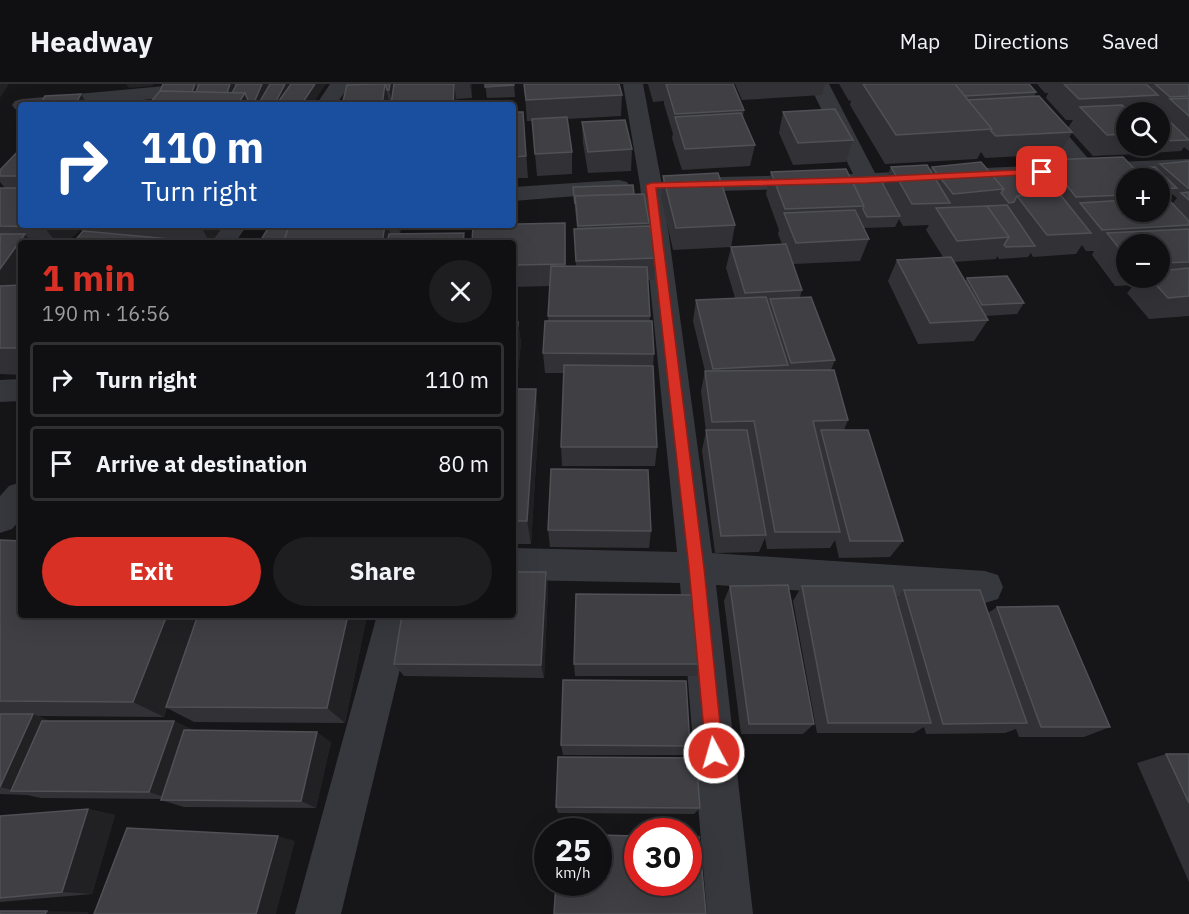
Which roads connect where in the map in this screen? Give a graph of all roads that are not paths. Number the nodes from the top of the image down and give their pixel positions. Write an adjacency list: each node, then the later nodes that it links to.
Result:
1 (252, 84): 6 (street)
2 (340, 84): 9 (street)
3 (633, 84): 15 (street)
4 (819, 84): 14 (street)
5 (1014, 84): 13 (street)
6 (157, 88): 7 (street)
7 (115, 100): 8 (street)
8 (78, 102)
9 (328, 102)
10 (18, 105): 11 (street)
11 (0, 107)
12 (1189, 166): 13 (street)
13 (1086, 170): 14 (street)
14 (867, 180): 15 (street)
15 (651, 185): 16 (street); 24 (street)
16 (516, 194)
17 (18, 390): 18 (street)
18 (0, 391)
19 (18, 499): 20 (street)
20 (0, 519)
21 (0, 527): 22 (street)
22 (18, 529)
23 (516, 564): 24 (street)
24 (696, 568): 25 (street); 28 (street)
25 (985, 587)
26 (394, 618): 27 (street)
27 (318, 914)
28 (730, 914)

